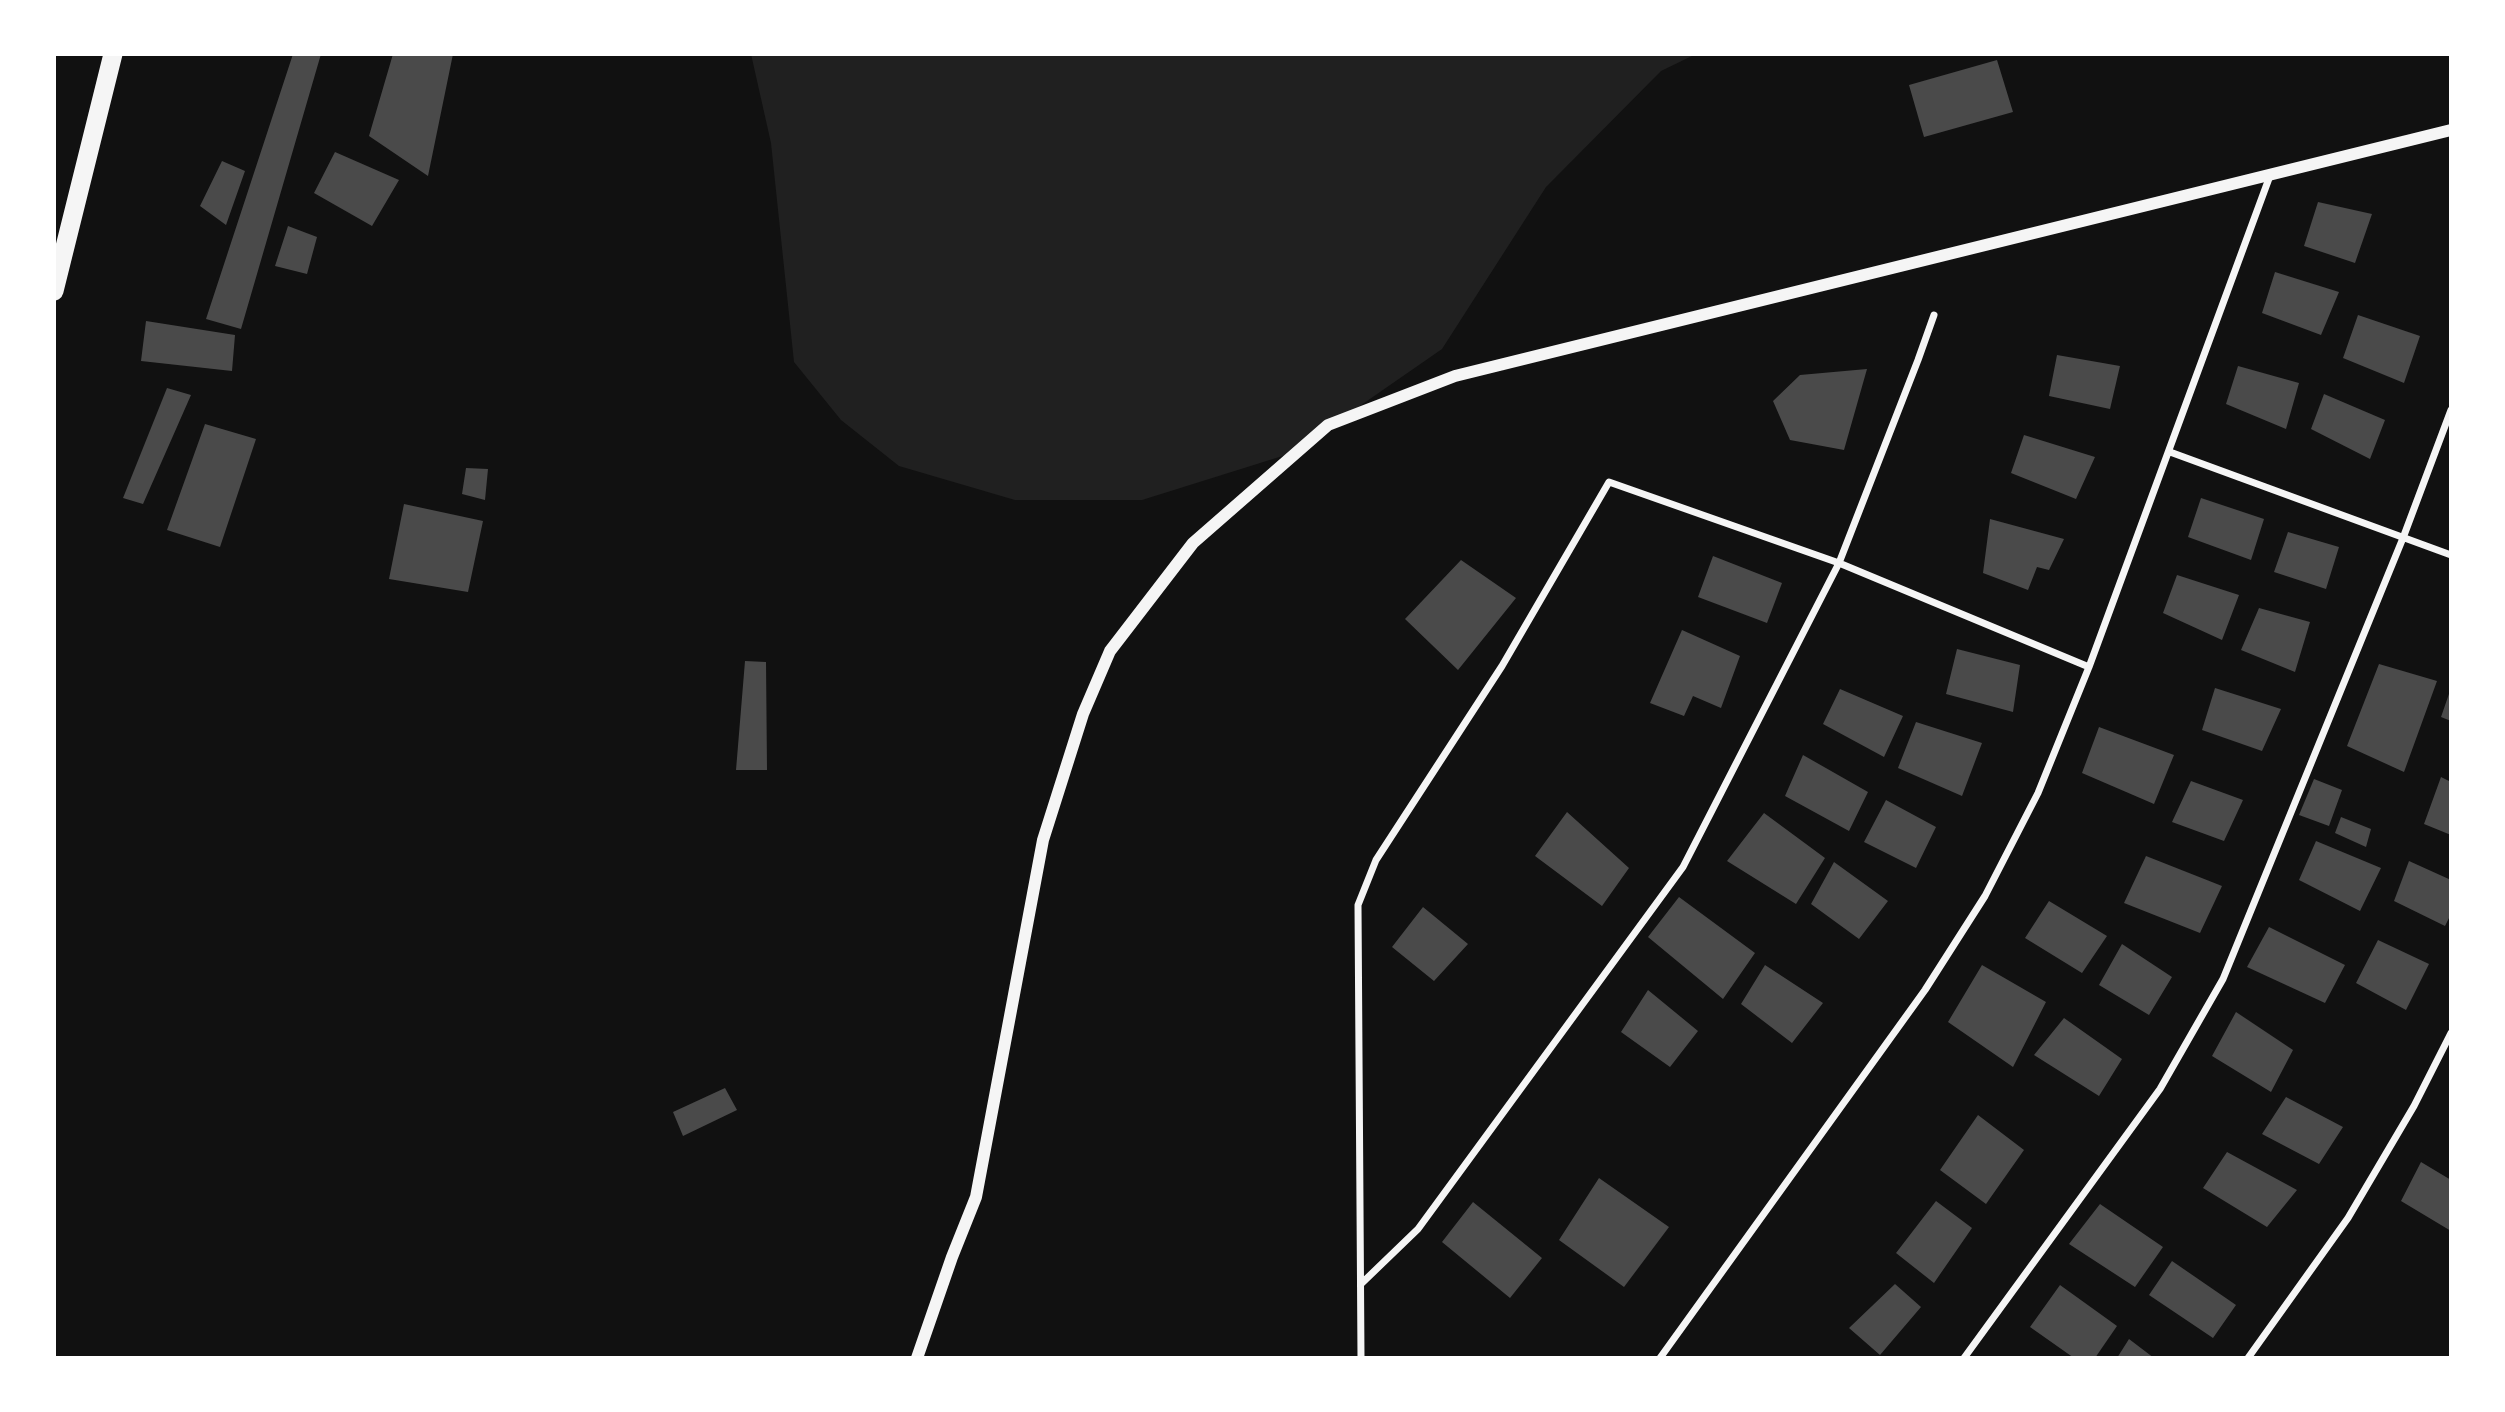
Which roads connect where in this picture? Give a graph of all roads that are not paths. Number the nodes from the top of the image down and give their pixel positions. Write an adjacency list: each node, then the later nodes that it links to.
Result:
1 (113, 54): 4 (highway)
2 (2451, 130): 3 (street)
3 (2271, 173): 7 (street); 14 (street)
4 (54, 291)
5 (1934, 315): 10 (street)
6 (2451, 410): 8 (street)
7 (2170, 452): 8 (street); 11 (street)
8 (2403, 538): 9 (street); 17 (street)
9 (2451, 555)
10 (1839, 563): 11 (street); 13 (street); 13 (street)
11 (2089, 667): 16 (street)
12 (2451, 1033): 18 (street)
13 (1362, 1283): 15 (street)
14 (917, 1358)
15 (1361, 1358)
16 (1660, 1358)
17 (1964, 1358)
18 (2248, 1358)

